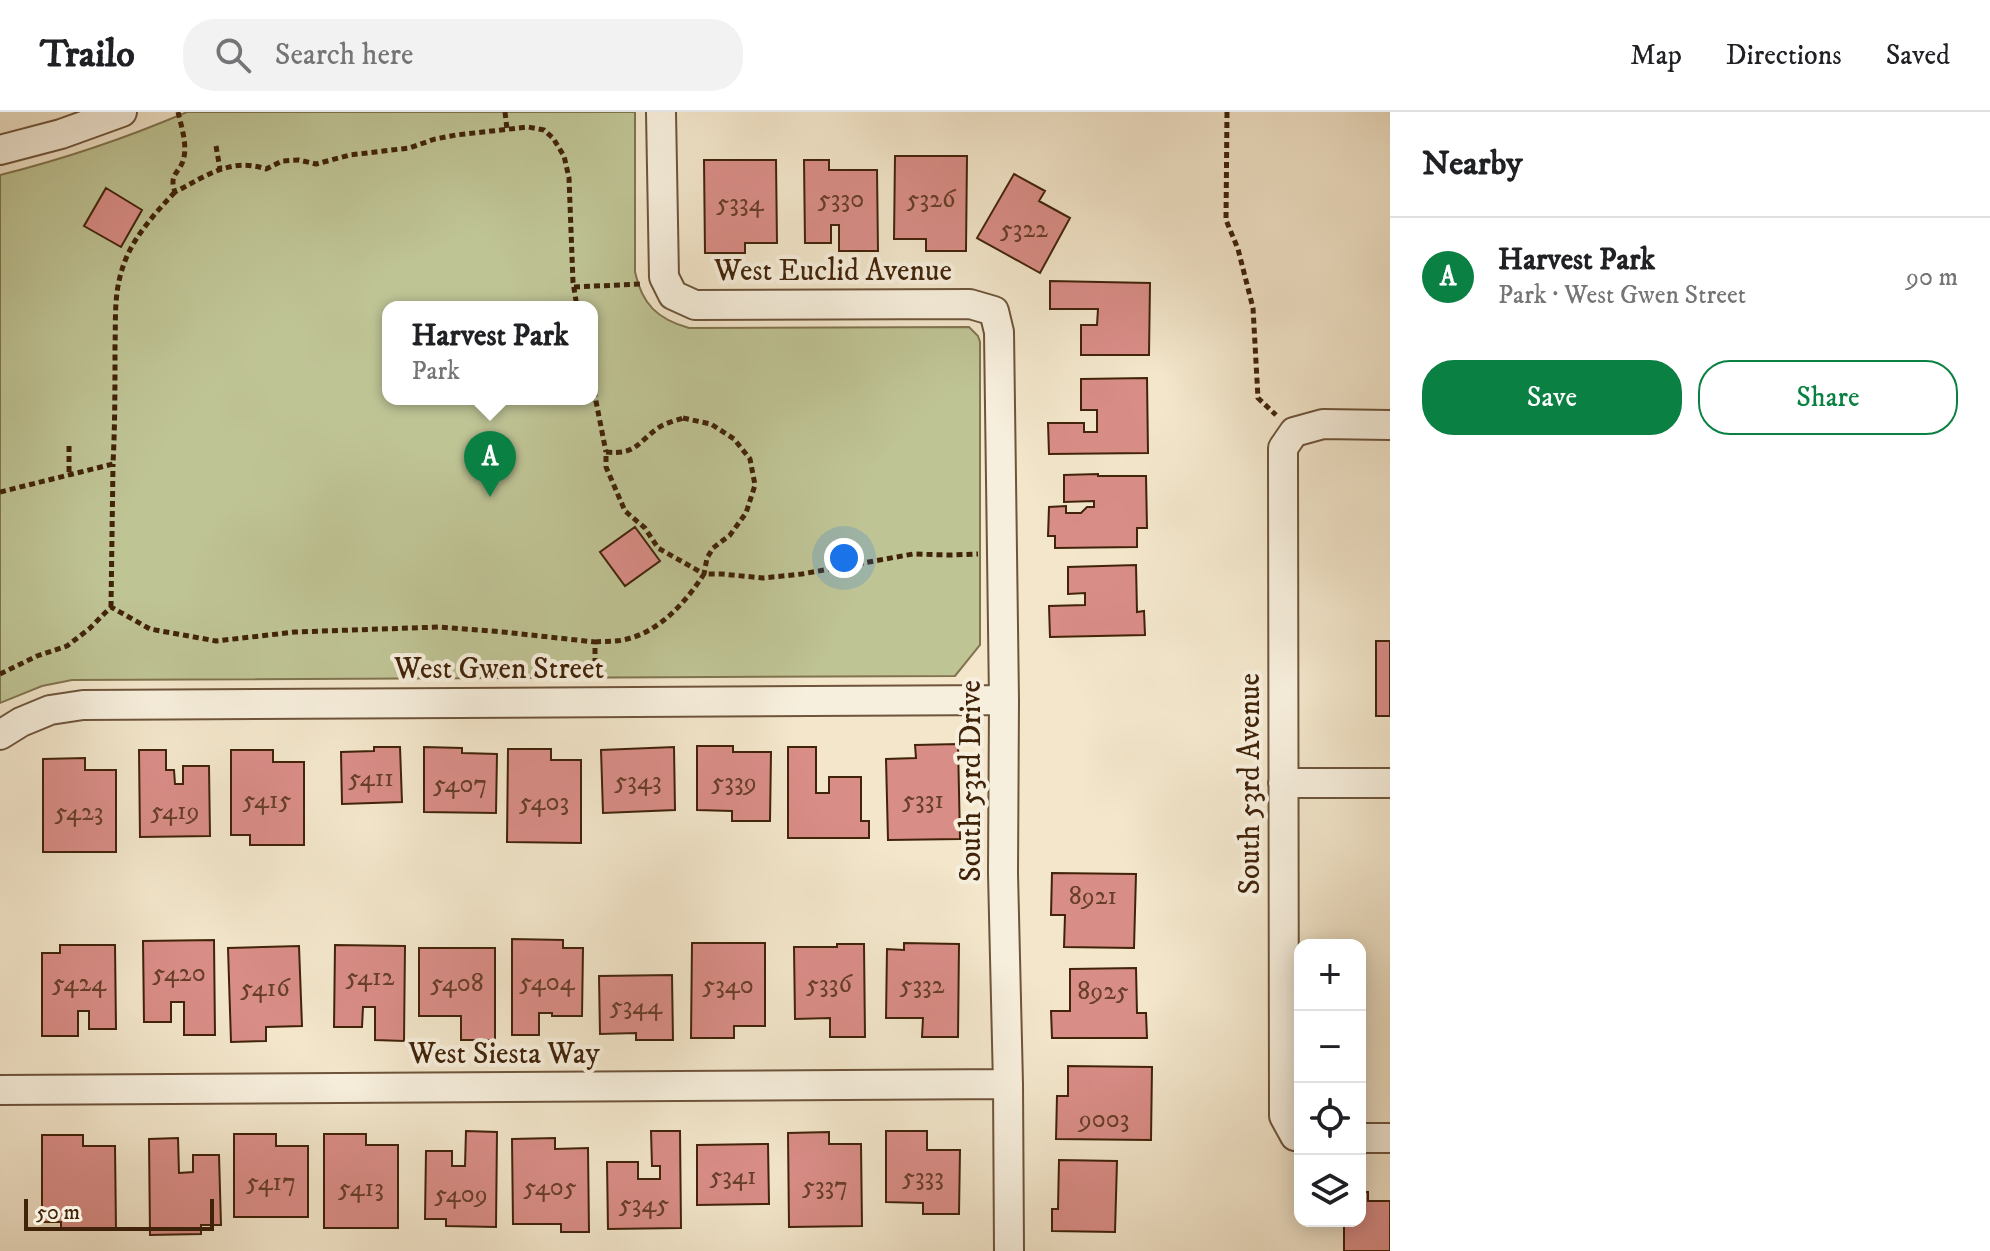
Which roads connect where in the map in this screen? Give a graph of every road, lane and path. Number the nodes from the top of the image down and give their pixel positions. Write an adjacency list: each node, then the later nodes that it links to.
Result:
1 (122, 112): 8 (street)
2 (178, 112): 10 (path)
3 (505, 112): 6 (path)
4 (661, 112): 14 (street, West Euclid Avenue)
5 (1227, 112): 17 (path)
6 (507, 129): 9 (path); 12 (path)
7 (216, 146): 9 (path)
8 (0, 150)
9 (220, 169): 10 (path)
10 (175, 192): 20 (path)
11 (643, 284): 12 (path)
12 (574, 287): 13 (path)
13 (576, 301)
14 (994, 311): 29 (street, South 53rd Drive)
15 (597, 405): 19 (path)
16 (1390, 425): 17 (street)
17 (1294, 432): 31 (street, South 53rd Avenue)
18 (69, 446): 21 (path)
19 (606, 452): 24 (path); 24 (path)
20 (113, 464): 21 (path); 25 (path)
21 (69, 473): 22 (path)
22 (0, 492)
23 (984, 553): 24 (path)
24 (704, 574): 26 (path)
25 (111, 607): 26 (path); 27 (path)
26 (595, 642): 28 (path)
27 (0, 674)
28 (595, 680)
29 (1004, 700): 30 (street, West Gwen Street); 33 (street, South 53rd Drive)
30 (0, 735)
31 (1283, 783): 32 (street); 35 (street, South 53rd Avenue)
32 (1390, 783)
33 (1008, 1084): 34 (street, West Siesta Way); 38 (street, South 53rd Drive)
34 (0, 1090)
35 (1294, 1131)
36 (1366, 1138): 37 (street)
37 (1390, 1138)
38 (1009, 1251)

